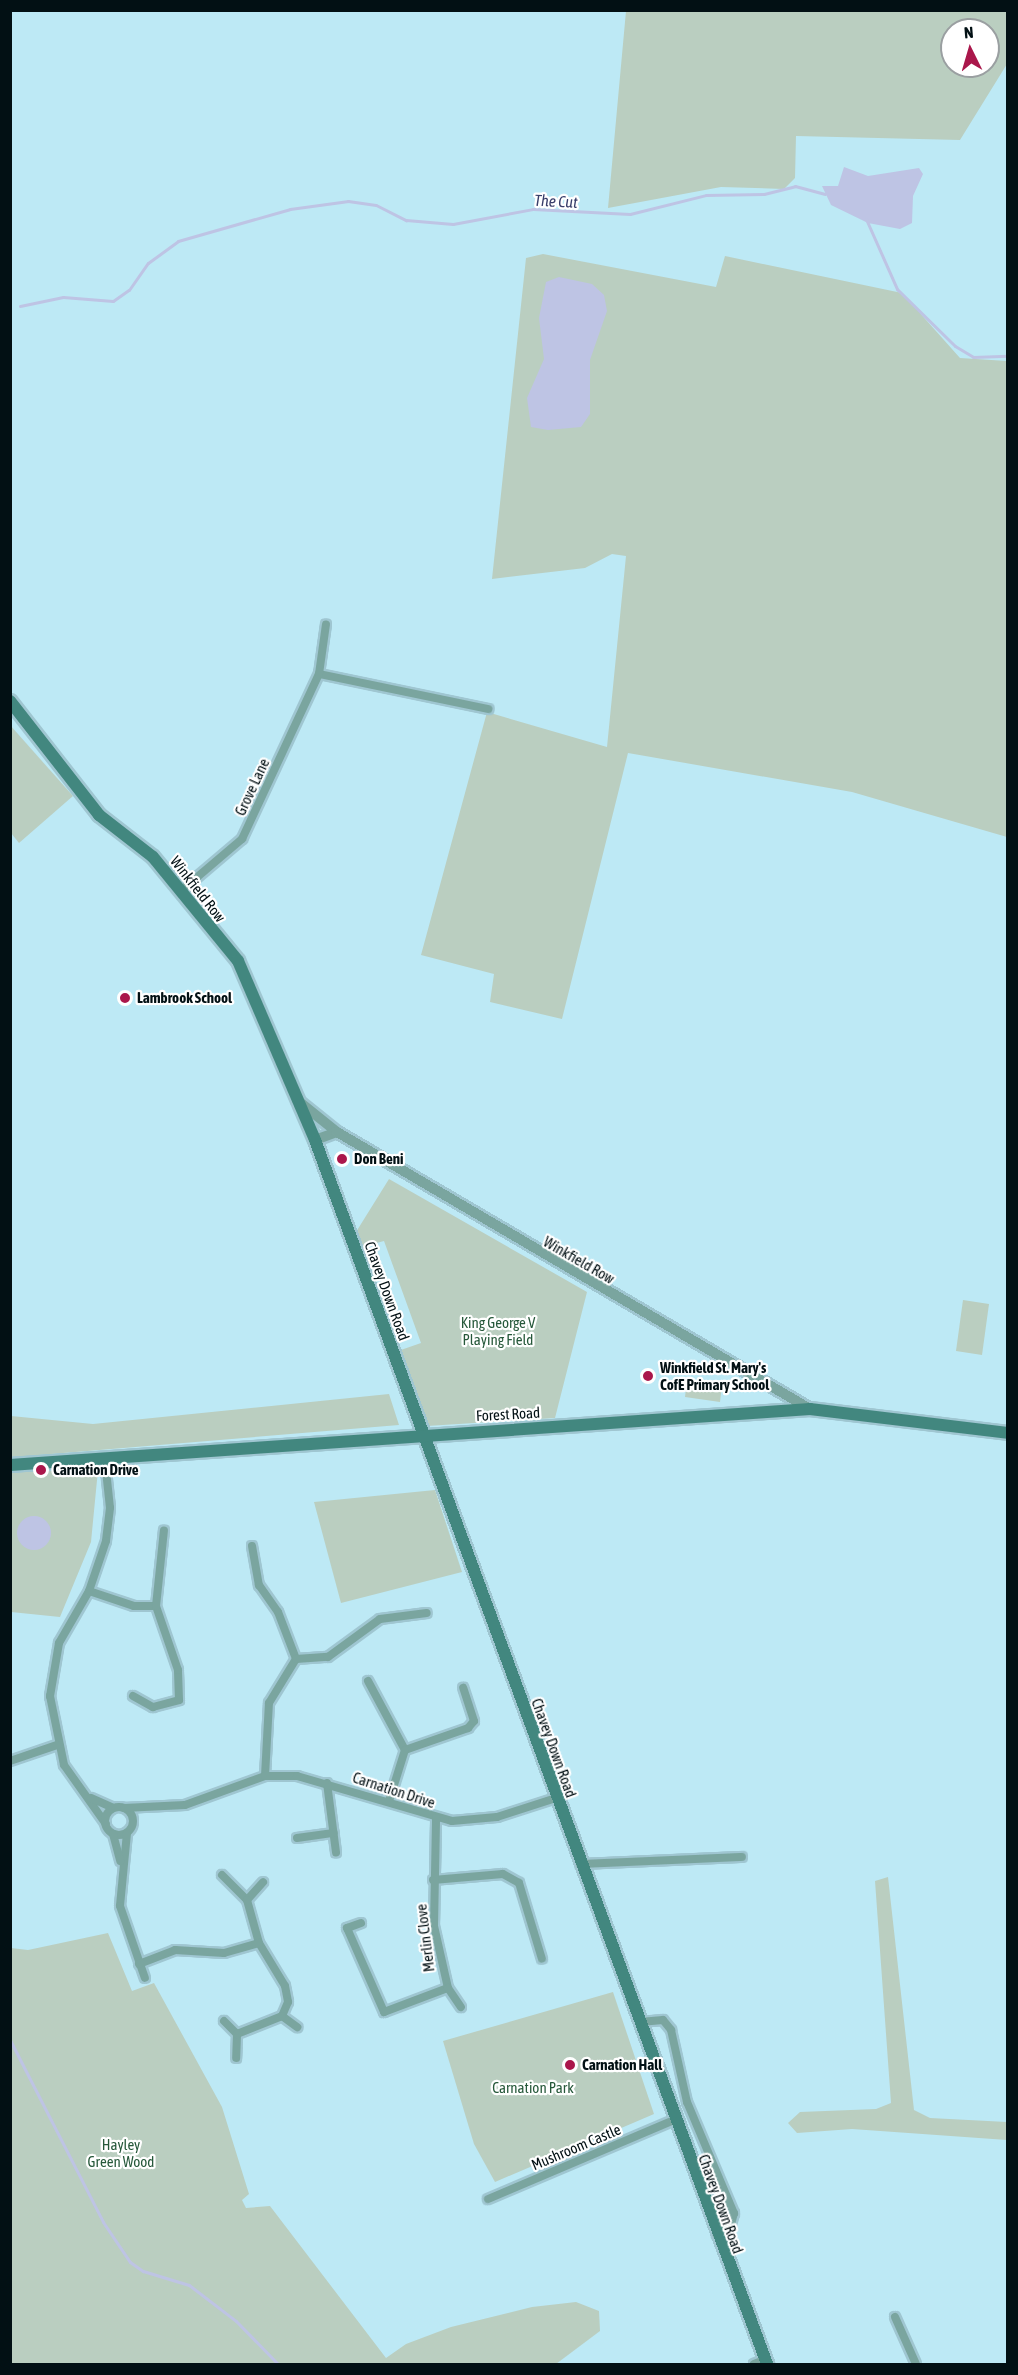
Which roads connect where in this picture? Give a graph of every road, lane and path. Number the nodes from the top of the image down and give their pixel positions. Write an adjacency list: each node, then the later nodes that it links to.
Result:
1 (326, 624): 2 (street, Grove Lane)
2 (319, 674): 4 (street); 5 (street, Grove Lane)
3 (10, 701): 5 (main road, Winkfield Row)
4 (488, 709)
5 (182, 890): 6 (main road, Winkfield Row)
6 (295, 1098): 7 (street, Winkfield Row); 8 (main road, Winkfield Row)
7 (337, 1131): 8 (street); 9 (street, Winkfield Row)
8 (315, 1140): 11 (main road, Chavey Down Road)
9 (810, 1409): 10 (main road, Forest Road); 11 (main road, Forest Road)
10 (1008, 1433)
11 (424, 1434): 12 (main road, Forest Road); 29 (main road, Chavey Down Road)
12 (105, 1461): 13 (main road, Forest Road); 16 (street)
13 (10, 1465)
14 (164, 1530): 17 (street)
15 (252, 1546): 19 (street)
16 (89, 1591): 17 (street); 23 (street)
17 (156, 1606): 22 (street)
18 (427, 1613): 19 (street)
19 (296, 1659): 26 (street)
20 (368, 1681): 24 (street)
21 (463, 1688): 24 (street)
22 (133, 1696)
23 (57, 1745): 25 (street); 28 (street)
24 (405, 1750): 30 (street)
25 (10, 1761)
26 (265, 1776): 27 (street, Carnation Drive); 33 (street, Carnation Drive)
27 (327, 1783): 30 (street, Carnation Drive); 37 (street)
28 (85, 1795): 31 (street, Carnation Drive); 35 (street)
29 (556, 1798): 34 (street, Carnation Drive); 43 (main road, Chavey Down Road)
30 (389, 1801): 34 (street, Carnation Drive)
31 (113, 1808): 32 (street, Carnation Drive); 35 (street)
32 (124, 1808): 33 (street, Carnation Drive); 36 (street)
33 (154, 1808): 36 (street)
34 (436, 1818): 45 (street, Merlin Clove)
35 (106, 1824): 38 (street)
36 (129, 1831): 38 (street); 42 (street)
37 (334, 1833): 39 (street); 40 (street)
38 (114, 1834): 42 (street)
39 (297, 1838)
40 (336, 1851)
41 (742, 1857): 43 (street)
42 (121, 1864): 51 (street)
43 (579, 1864): 57 (main road, Chavey Down Road)
44 (222, 1875): 47 (street)
45 (434, 1880): 50 (street); 53 (street, Merlin Clove)
46 (263, 1882): 47 (street)
47 (247, 1900): 49 (street)
48 (362, 1923): 53 (street, Merlin Clove)
49 (259, 1943): 51 (street); 55 (street)
50 (542, 1959)
51 (139, 1964): 52 (street)
52 (145, 1978)
53 (448, 1988): 54 (street)
54 (461, 2007)
55 (282, 2016): 58 (street); 59 (street)
56 (224, 2021): 59 (street)
57 (640, 2022): 61 (main road, Chavey Down Road); 63 (street)
58 (297, 2027)
59 (237, 2034): 60 (street)
60 (236, 2058)
61 (674, 2120): 62 (street, Mushroom Castle); 63 (main road, Chavey Down Road)
62 (488, 2199)
63 (717, 2235): 65 (main road, Chavey Down Road)
64 (895, 2317): 66 (street)
65 (762, 2363)
66 (916, 2364)

